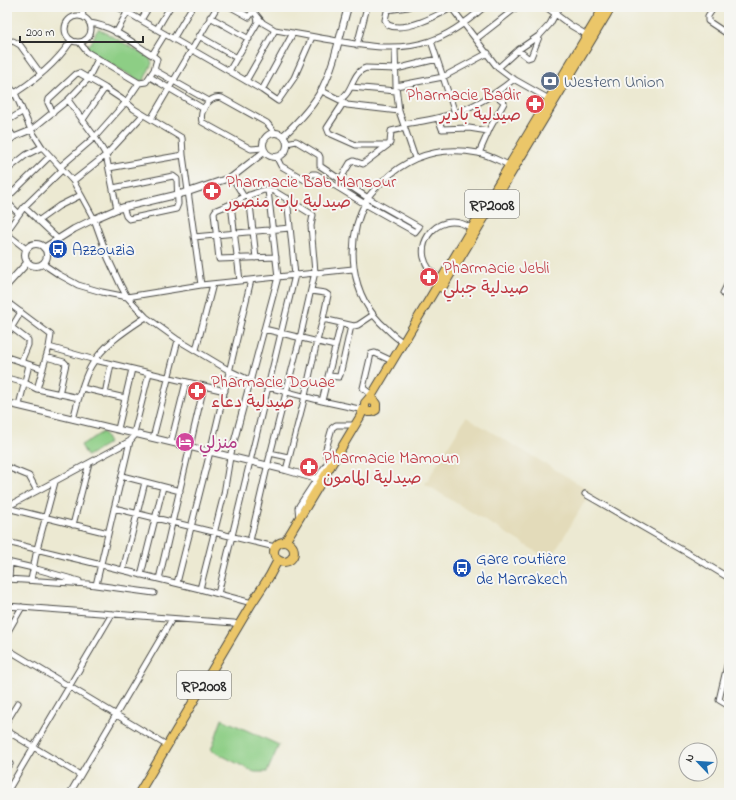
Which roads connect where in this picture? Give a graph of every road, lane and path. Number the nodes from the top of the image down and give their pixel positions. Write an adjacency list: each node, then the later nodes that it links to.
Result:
1 (82, 7): 23 (street)
2 (118, 7): 21 (street)
3 (149, 7): 26 (street)
4 (170, 7): 30 (street)
5 (192, 7): 40 (street)
6 (216, 7): 24 (street)
7 (231, 7): 25 (street)
8 (348, 7): 45 (street)
9 (367, 7): 48 (street)
10 (408, 7): 19 (street)
11 (452, 7): 19 (street); 29 (street)
12 (484, 7): 29 (street)
13 (517, 7): 42 (street)
14 (546, 7): 22 (street)
15 (559, 7): 22 (street)
16 (604, 7): 35 (highway, RP2008)
17 (611, 7): 219 (highway, RP2008)
18 (714, 7): 36 (street)
19 (387, 8)
20 (251, 9): 25 (street); 27 (street)
21 (129, 10): 26 (street); 32 (street)
22 (555, 15): 35 (street); 39 (street)
23 (83, 17): 28 (street); 43 (street)
24 (210, 17): 37 (street); 41 (street)
25 (249, 17): 27 (street)
26 (142, 20): 30 (street)
27 (258, 20): 31 (street); 41 (street)
28 (90, 24): 32 (street); 47 (street)
29 (464, 24): 42 (street); 44 (street)
30 (157, 29): 34 (street)
31 (275, 30): 33 (street); 67 (street)
32 (116, 33): 53 (street)
33 (293, 33): 38 (street); 74 (street)
34 (164, 34): 40 (street); 53 (street)
35 (587, 35): 79 (highway, RP2008)
36 (729, 35)
37 (199, 36): 50 (street); 54 (street)
38 (312, 37): 45 (street); 74 (street)
39 (539, 37): 51 (street); 51 (street)
40 (173, 39): 50 (street)
41 (249, 39): 54 (street)
42 (476, 39): 52 (street)
43 (71, 41): 47 (street); 61 (street)
44 (430, 41): 49 (street); 56 (street)
45 (339, 42): 48 (street); 75 (street)
46 (7, 43): 61 (street)
47 (80, 43): 55 (street)
48 (357, 45): 49 (street)
49 (395, 48): 58 (street)
50 (191, 49): 60 (street); 66 (street)
51 (518, 50): 57 (street)
52 (488, 53): 57 (street); 63 (street)
53 (152, 55): 59 (street)
54 (237, 58): 60 (street)
55 (98, 59): 64 (street); 68 (street)
56 (437, 59): 58 (street); 63 (street)
57 (498, 68): 65 (street)
58 (396, 69): 70 (street); 73 (street)
59 (154, 70): 62 (street); 66 (street)
60 (229, 71): 67 (street)
61 (41, 74): 76 (street)
62 (150, 76): 68 (street); 72 (street)
63 (443, 77): 73 (street); 88 (street)
64 (88, 79): 71 (street); 80 (street); 87 (street)
65 (514, 79): 77 (street); 79 (street)
66 (173, 81): 72 (street); 81 (street)
67 (246, 81): 74 (street)
68 (139, 83): 83 (street)
69 (7, 84): 76 (street)
70 (351, 86): 73 (street); 82 (street)
71 (105, 88): 83 (street); 93 (street)
72 (169, 88): 84 (street); 91 (street)
73 (396, 89): 85 (street)
74 (262, 90)
75 (322, 90): 82 (street); 99 (street)
76 (15, 93): 78 (street); 86 (street)
77 (494, 94): 88 (street); 97 (street)
78 (7, 98)
79 (549, 98): 115 (highway, RP2008)
80 (68, 100): 87 (street); 93 (street)
81 (208, 101): 84 (street); 98 (street)
82 (342, 101): 85 (street); 104 (street)
83 (126, 102): 89 (street); 101 (street)
84 (204, 109): 106 (street)
85 (400, 111): 94 (street)
86 (22, 112): 92 (street); 96 (street)
87 (53, 113): 96 (street)
88 (455, 113): 90 (street)
89 (143, 114): 91 (street); 109 (street)
90 (438, 118): 94 (street); 97 (street)
91 (151, 119): 108 (street)
92 (7, 121)
93 (82, 121): 101 (street)
94 (404, 126): 104 (street); 112 (street)
95 (7, 128): 100 (street)
96 (31, 130): 100 (street); 105 (street)
97 (488, 132): 107 (street)
98 (275, 133): 99 (street); 106 (street)
99 (283, 136): 103 (street)
100 (14, 137): 102 (street)
101 (95, 137): 109 (street); 116 (street)
102 (7, 143)
103 (287, 143): 111 (street); 120 (street)
104 (388, 145): 120 (street)
105 (42, 147): 110 (street); 114 (street)
106 (263, 150): 111 (street); 119 (street)
107 (479, 153): 112 (street); 115 (street)
108 (183, 154): 117 (street); 124 (street)
109 (106, 155): 117 (street); 121 (street)
110 (50, 156): 116 (street); 128 (street)
111 (277, 158): 133 (street)
112 (415, 158): 130 (street)
113 (7, 161): 114 (street)
114 (12, 165): 118 (street)
115 (509, 165): 140 (highway, RP2008)
116 (61, 168): 121 (street); 134 (street)
117 (109, 168): 122 (street)
118 (7, 170)
119 (232, 176): 124 (street); 127 (street)
120 (340, 180): 130 (street)
121 (73, 181): 126 (street)
122 (113, 188): 125 (street); 135 (street)
123 (268, 190): 127 (street); 129 (street); 141 (street)
124 (188, 192): 125 (street); 146 (street)
125 (177, 194): 135 (street); 135 (street)
126 (81, 195): 137 (street); 138 (street)
127 (247, 196): 132 (street); 142 (street)
128 (7, 198)
129 (288, 198): 139 (street); 156 (street)
130 (368, 198): 133 (street); 133 (street)
131 (7, 202): 136 (street)
132 (231, 204): 144 (street); 145 (street)
133 (365, 204): 155 (street)
134 (24, 207): 136 (street); 138 (street)
135 (120, 208): 137 (street)
136 (19, 214): 143 (street)
137 (94, 219): 147 (street); 167 (street)
138 (38, 220): 147 (street)
139 (290, 228): 141 (street); 157 (street)
140 (471, 228): 159 (highway, RP2008); 159 (street)
141 (273, 229): 142 (street); 150 (street)
142 (253, 231): 144 (street); 151 (street)
143 (7, 232): 149 (street)
144 (235, 232): 145 (street); 152 (street)
145 (215, 234): 146 (street); 152 (street)
146 (194, 237): 165 (street)
147 (58, 239): 148 (street)
148 (44, 248): 149 (street); 154 (street)
149 (26, 249): 153 (street)
150 (276, 257): 151 (street); 158 (street)
151 (256, 258): 152 (street)
152 (238, 260): 161 (street)
153 (27, 263): 154 (street); 164 (street)
154 (43, 264): 167 (street)
155 (354, 269): 156 (street); 171 (street)
156 (315, 272): 157 (street); 166 (street)
157 (295, 275): 158 (street); 178 (street)
158 (278, 277): 160 (street); 177 (street)
159 (440, 279): 183 (highway, RP2008)
160 (251, 280): 161 (street); 198 (street)
161 (240, 281): 163 (street)
162 (729, 281): 168 (street)
163 (213, 284): 165 (street); 186 (street)
164 (7, 285)
165 (201, 285): 167 (street)
166 (311, 291): 173 (street); 180 (street)
167 (127, 296): 172 (street)
168 (729, 298)
169 (7, 302): 170 (street)
170 (21, 312): 176 (street); 185 (street)
171 (373, 314): 175 (street); 183 (street)
172 (146, 317): 181 (street); 190 (street)
173 (323, 319): 174 (street); 182 (street)
174 (341, 323): 175 (street); 184 (street)
175 (351, 326): 200 (street)
176 (12, 327): 179 (street); 191 (street)
177 (264, 329): 178 (street); 203 (street)
178 (281, 333): 180 (street); 207 (street)
179 (7, 335)
180 (300, 338): 182 (street); 211 (street)
181 (178, 340): 186 (street); 202 (street)
182 (317, 341): 184 (street); 214 (street)
183 (403, 342): 193 (highway, RP2008)
184 (335, 346): 200 (street)
185 (49, 347): 187 (street); 189 (street)
186 (196, 350): 198 (street)
187 (66, 352): 190 (street); 192 (street)
188 (7, 357): 191 (street)
189 (46, 358): 192 (street); 196 (street)
190 (95, 360): 194 (street); 208 (street)
191 (21, 362): 195 (street)
192 (64, 362): 212 (street)
193 (392, 362): 219 (highway, RP2008); 219 (street)
194 (111, 364): 197 (street); 213 (street)
195 (29, 365): 196 (street); 205 (street)
196 (43, 369): 209 (street)
197 (132, 369): 199 (street); 216 (street)
198 (230, 371): 203 (street); 210 (street)
199 (149, 373): 202 (street); 224 (street)
200 (329, 376): 217 (street)
201 (7, 378): 205 (street)
202 (168, 378): 204 (street); 225 (street)
203 (251, 381): 207 (street); 231 (street)
204 (186, 382): 206 (street); 227 (street)
205 (25, 383): 209 (street); 220 (street)
206 (204, 386): 210 (street); 228 (street)
207 (268, 387): 211 (street); 233 (street)
208 (82, 388): 213 (street); 215 (street)
209 (37, 390): 212 (street)
210 (225, 391): 229 (street)
211 (286, 391): 214 (street); 230 (street)
212 (59, 394): 215 (street)
213 (105, 394): 216 (street)
214 (305, 396): 217 (street); 232 (street)
215 (79, 398): 221 (street)
216 (125, 398): 223 (street)
217 (322, 401): 219 (street)
218 (7, 402): 220 (street)
219 (369, 402): 222 (highway, RP2008); 259 (highway, RP2008)
220 (19, 405): 221 (street)
221 (73, 418): 223 (street)
222 (355, 425): 239 (highway, RP2008); 239 (street)
223 (118, 429): 224 (street)
224 (135, 434): 225 (street); 226 (street)
225 (153, 438): 227 (street)
226 (130, 441): 234 (street); 238 (street)
227 (171, 442): 228 (street)
228 (189, 447): 229 (street); 244 (street)
229 (210, 452): 231 (street); 253 (street)
230 (270, 453): 232 (street); 235 (street)
231 (230, 457): 233 (street); 254 (street)
232 (288, 457): 237 (street)
233 (249, 461): 235 (street); 256 (street)
234 (90, 463): 240 (street); 252 (street)
235 (267, 466): 237 (street); 257 (street)
236 (7, 467): 243 (street)
237 (286, 470): 239 (street)
238 (122, 476): 241 (street); 247 (street)
239 (319, 480): 259 (highway, RP2008)
240 (55, 482): 243 (street); 249 (street)
241 (145, 482): 242 (street); 248 (street)
242 (163, 487): 244 (street); 250 (street)
243 (37, 491): 246 (street)
244 (180, 491): 251 (street)
245 (585, 494): 268 (street)
246 (7, 508): 249 (street)
247 (114, 508): 248 (street); 255 (street)
248 (137, 513): 250 (street); 266 (street)
249 (45, 517): 252 (street); 261 (street)
250 (156, 518): 251 (street); 267 (street)
251 (173, 522): 253 (street); 270 (street)
252 (73, 525): 255 (street)
253 (192, 527): 254 (street); 272 (street)
254 (214, 532): 256 (street); 275 (street)
255 (108, 533): 264 (street)
256 (231, 536): 257 (street); 277 (street)
257 (250, 541): 260 (street)
258 (7, 542): 261 (street)
259 (287, 543): 260 (highway, RP2008); 262 (highway, RP2008)
260 (276, 547): 262 (highway)
261 (37, 549): 264 (street); 265 (street)
262 (280, 561): 278 (highway, RP2008)
263 (9, 563): 265 (street); 269 (street)
264 (101, 565): 266 (street); 274 (street)
265 (33, 568): 271 (street); 273 (street)
266 (123, 570): 267 (street)
267 (141, 575): 270 (street)
268 (729, 578)
269 (8, 579): 271 (street)
270 (159, 579): 272 (street)
271 (31, 580): 273 (street)
272 (177, 583): 275 (street)
273 (88, 584): 274 (street)
274 (96, 585): 276 (street)
275 (200, 589): 277 (street)
276 (154, 593)
277 (218, 594): 278 (street)
278 (252, 603): 283 (highway, RP2008)
279 (7, 606): 280 (street)
280 (22, 607): 281 (street); 284 (street)
281 (112, 614): 282 (street); 288 (street)
282 (172, 619): 283 (street); 291 (street)
283 (239, 626): 294 (highway, RP2008)
284 (7, 633)
285 (7, 649): 288 (street)
286 (729, 657): 287 (street)
287 (728, 673): 290 (street)
288 (70, 686): 291 (street); 295 (street)
289 (18, 702): 292 (street)
290 (729, 706)
291 (116, 714): 294 (street); 296 (street)
292 (7, 721)
293 (7, 731): 295 (street)
294 (168, 746): 299 (highway, RP2008)
295 (34, 747): 296 (street); 297 (street)
296 (80, 775): 298 (street)
297 (7, 792)
298 (70, 793)
299 (139, 793)

